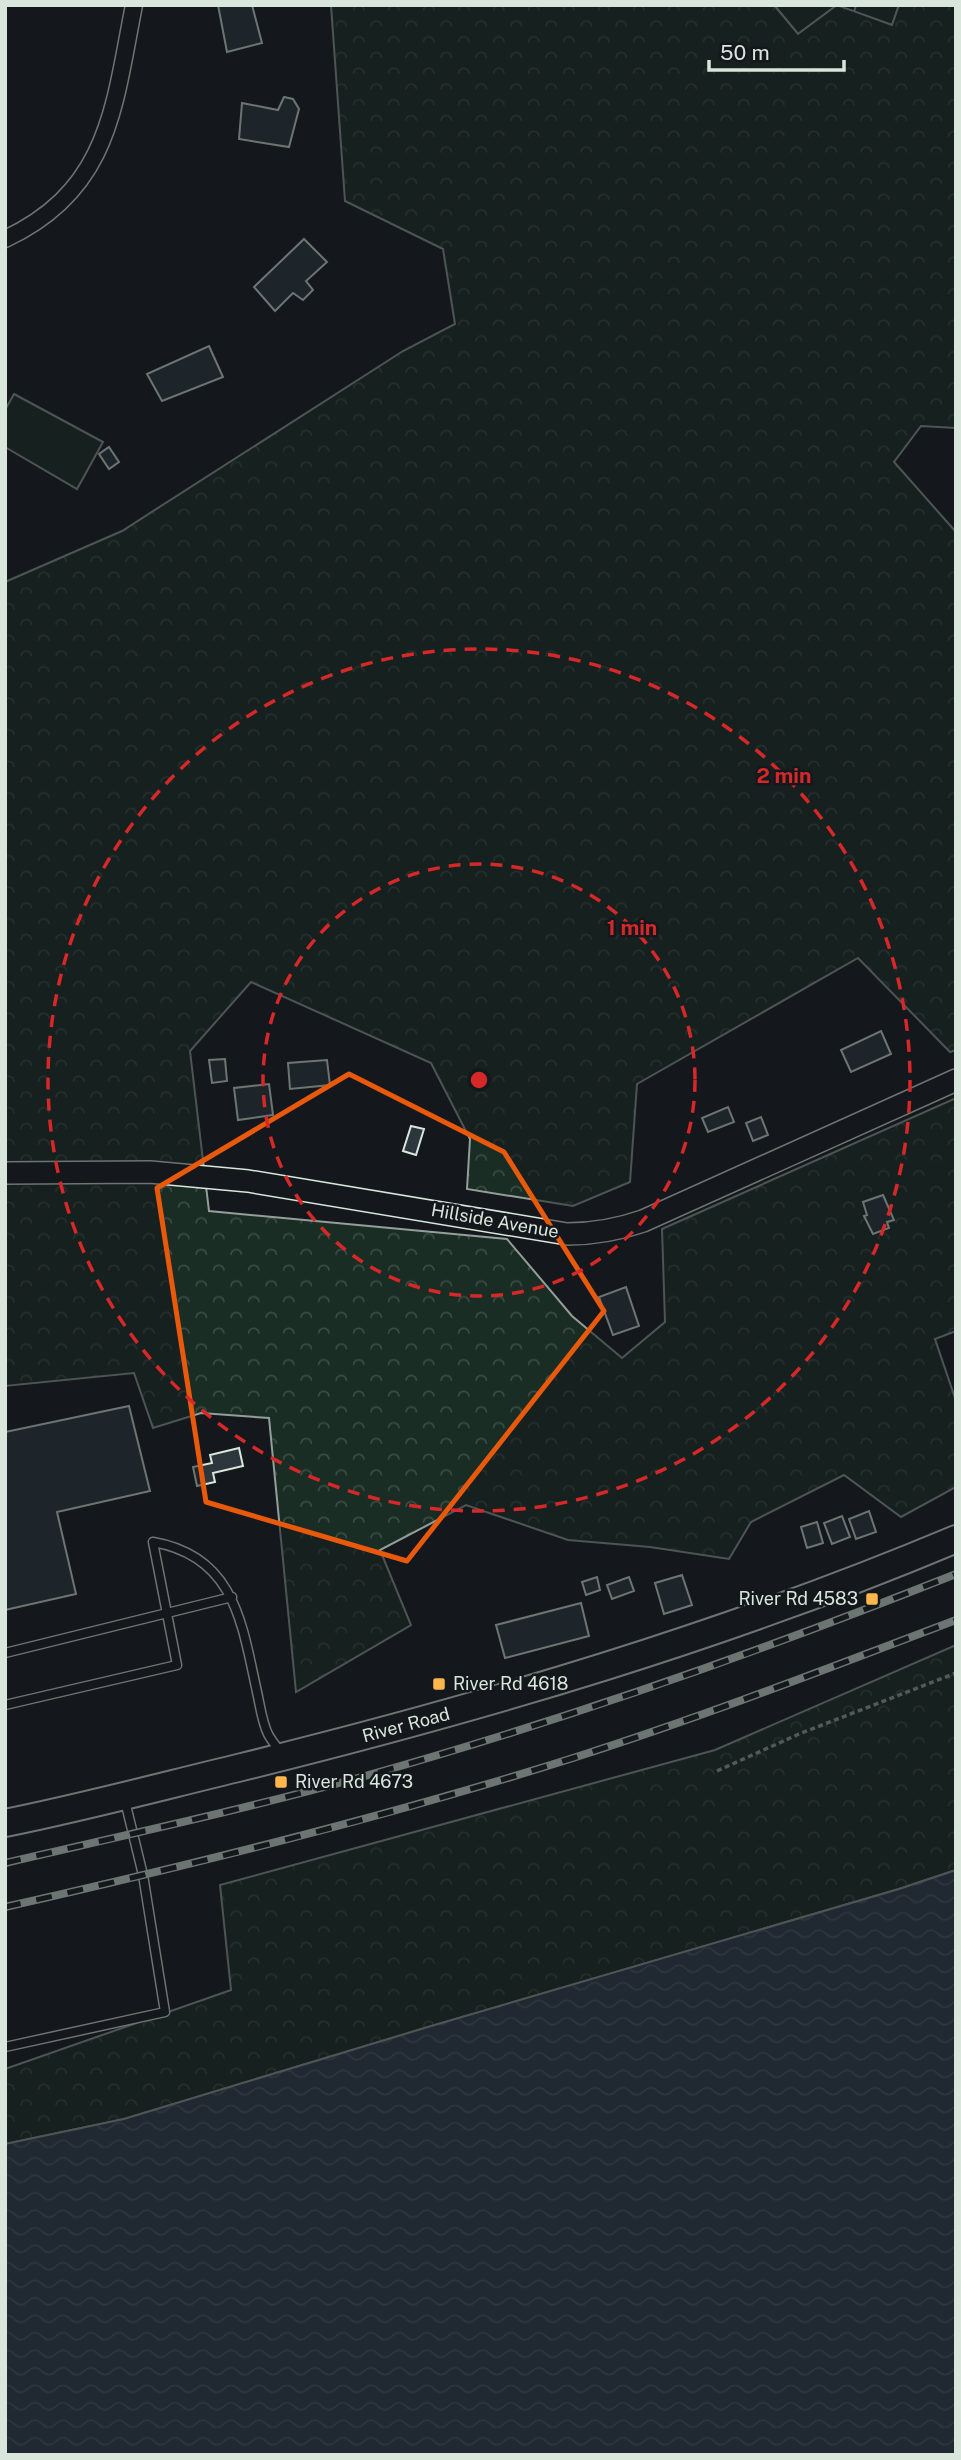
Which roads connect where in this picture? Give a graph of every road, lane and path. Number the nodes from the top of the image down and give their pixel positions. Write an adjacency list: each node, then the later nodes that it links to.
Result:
1 (134, 5): 2 (street)
2 (5, 239)
3 (956, 1080): 4 (street, Hillside Avenue)
4 (5, 1173)
5 (956, 1539): 11 (main road, River Road)
6 (232, 1597): 7 (lane); 7 (lane); 11 (lane)
7 (168, 1613): 8 (lane); 10 (lane)
8 (5, 1653)
9 (956, 1673): 12 (path)
10 (5, 1706)
11 (284, 1756): 13 (main road, River Road)
12 (717, 1771)
13 (123, 1797): 14 (main road, River Road); 15 (lane)
14 (5, 1823)
15 (5, 2047)

